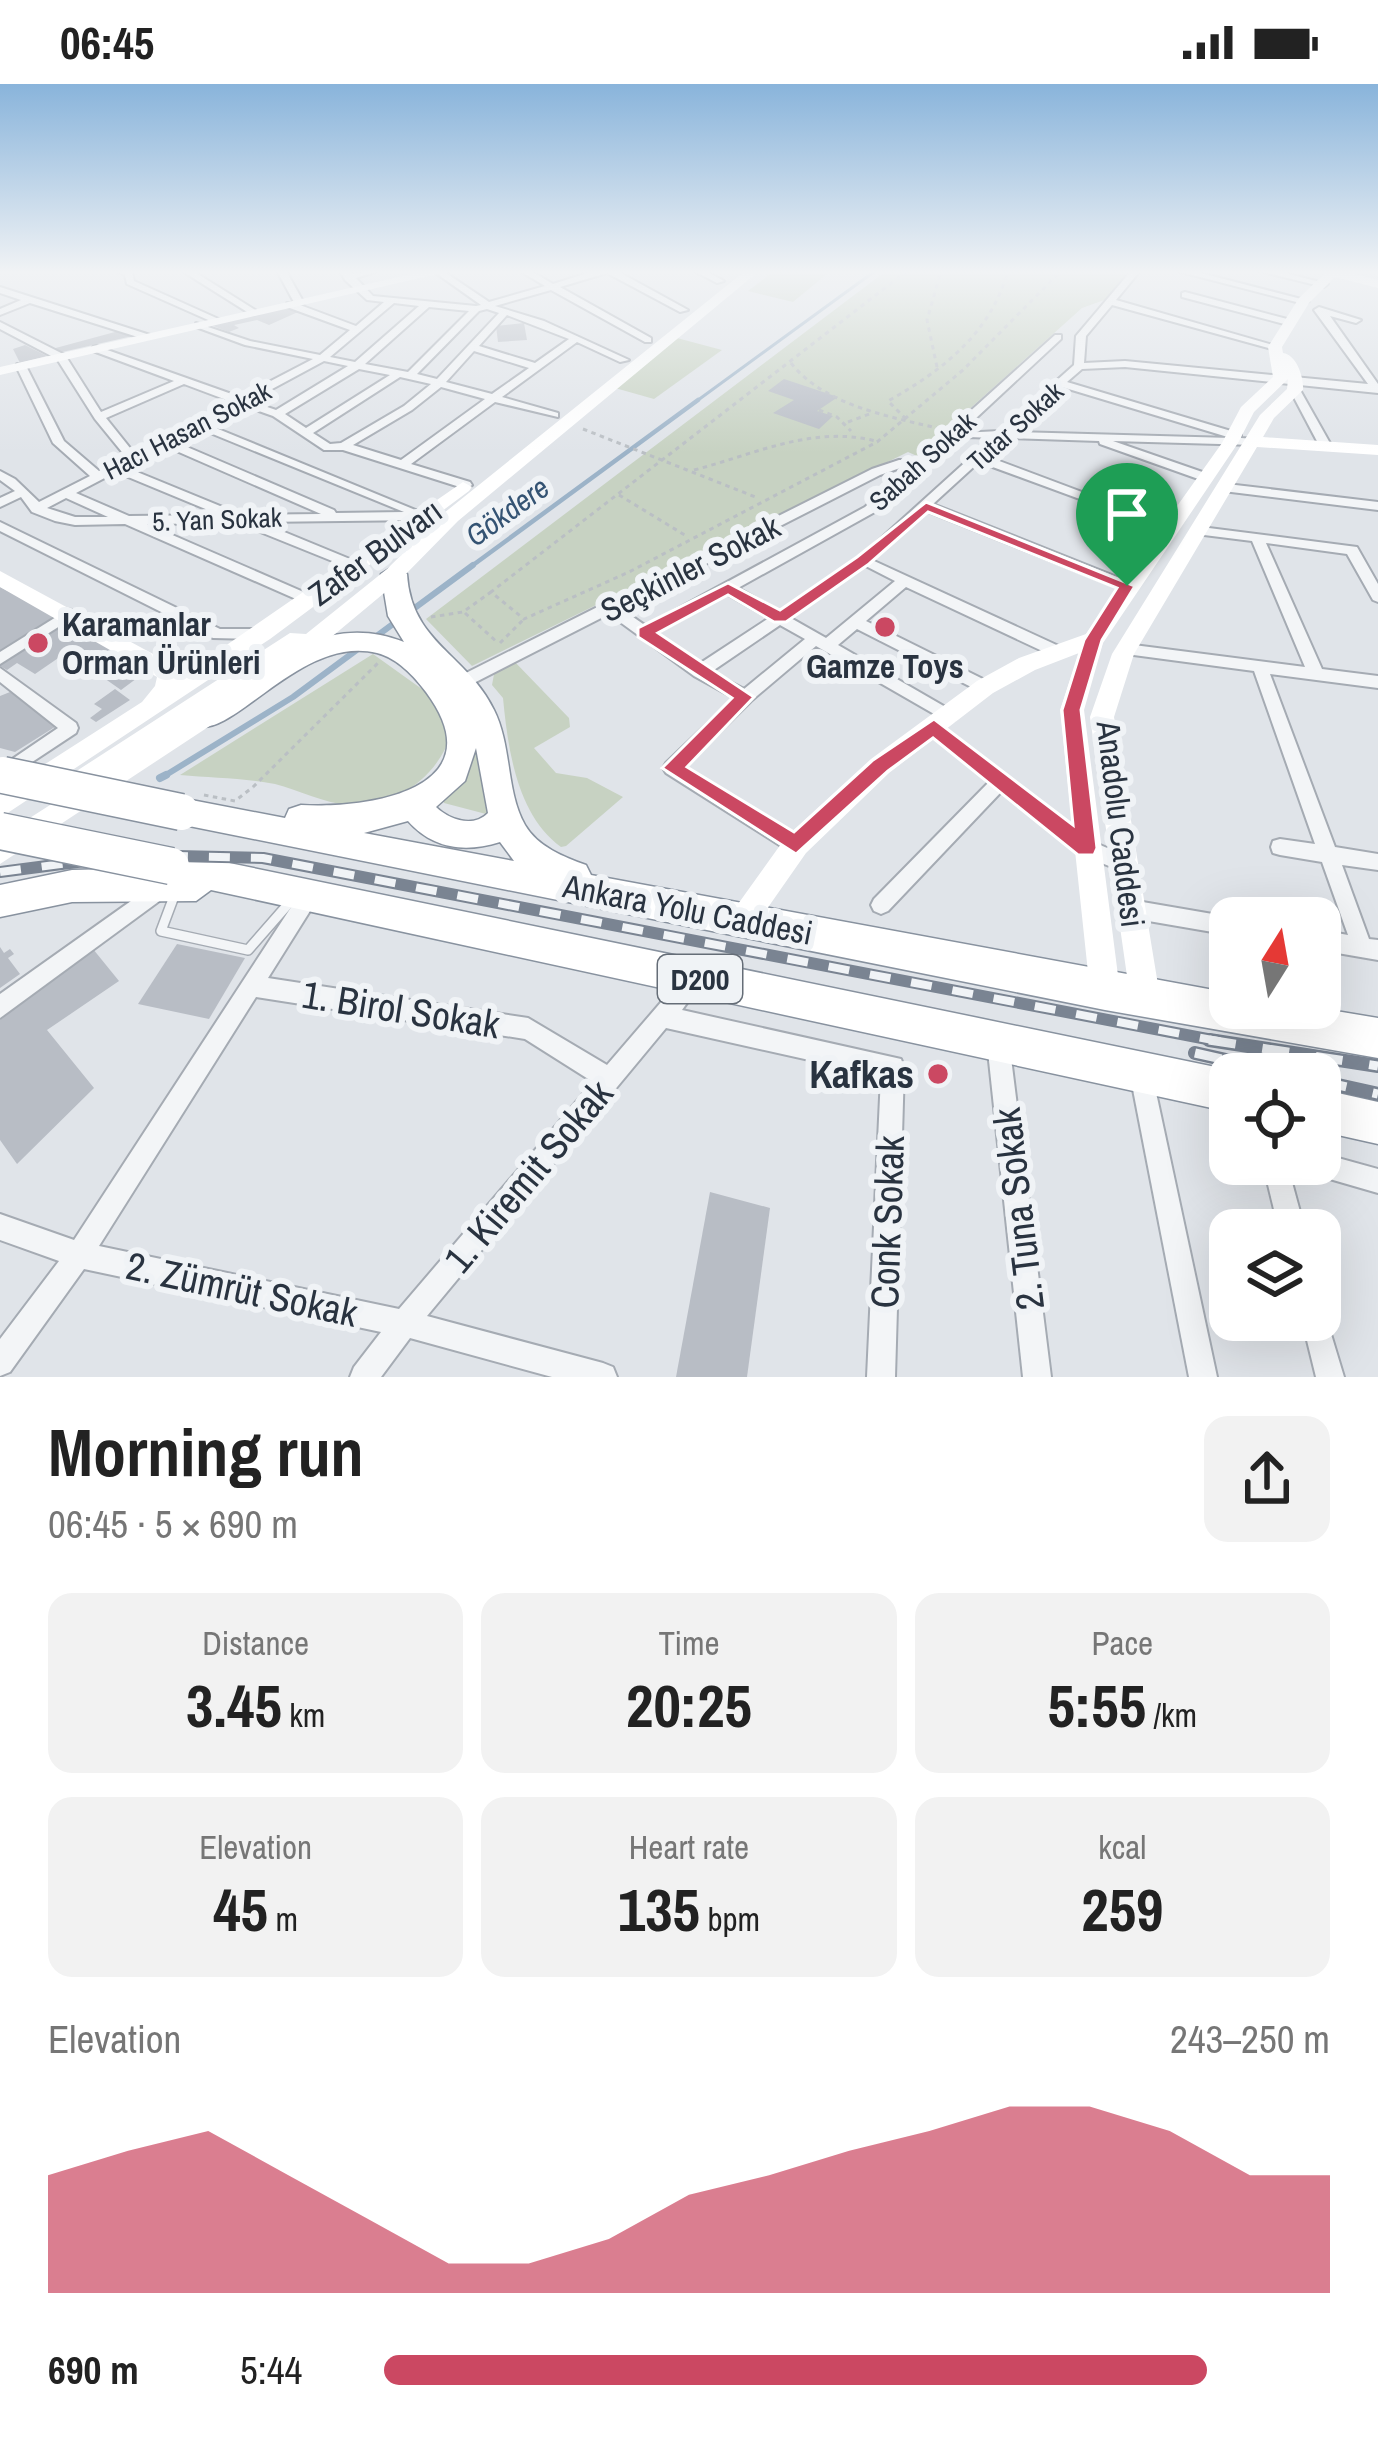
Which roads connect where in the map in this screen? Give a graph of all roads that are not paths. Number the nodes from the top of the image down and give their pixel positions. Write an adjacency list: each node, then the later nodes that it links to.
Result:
1 (11, 331): 24 (street)
2 (130, 331): 17 (street)
3 (172, 331): 17 (main road)
4 (215, 331): 25 (street)
5 (353, 331): 25 (street, Hacı Hasan Sokak)
6 (396, 331): 28 (street)
7 (452, 331): 32 (street)
8 (482, 331): 22 (street)
9 (555, 331): 19 (street)
10 (632, 331): 20 (street)
11 (658, 331): 20 (main road, Zafer Bulvarı)
12 (680, 331): 80 (main road, Zafer Bulvarı)
13 (1086, 331): 29 (street, Tutar Sokak)
14 (1221, 331): 21 (street)
15 (1283, 331): 21 (main road)
16 (1337, 331): 37 (street)
17 (147, 337): 23 (main road)
18 (1058, 337): 45 (street, Sabah Sokak)
19 (575, 339): 26 (street); 30 (street)
20 (648, 340): 26 (main road, Zafer Bulvarı)
21 (1275, 346): 35 (main road)
22 (471, 347): 30 (street); 34 (street)
23 (96, 349): 24 (main road); 33 (street)
24 (61, 357): 27 (main road); 42 (street)
25 (320, 359): 28 (street); 39 (street, Hacı Hasan Sokak)
26 (624, 360): 41 (main road, Zafer Bulvarı)
27 (21, 366): 31 (main road); 60 (street)
28 (356, 366): 32 (street); 40 (street)
29 (1079, 366): 35 (street); 36 (street, Tutar Sokak)
30 (538, 367): 38 (street)
31 (0, 371)
32 (404, 375): 34 (street); 44 (street)
33 (182, 381): 39 (street); 42 (street)
34 (439, 383): 38 (street); 52 (street)
35 (1290, 383): 37 (street); 48 (main road, Anadolu Caddesi); 50 (main road, Anadolu Caddesi); 51 (street)
36 (1062, 384): 46 (street, Tutar Sokak); 48 (street)
37 (1377, 389)
38 (496, 399): 41 (street); 57 (street)
39 (240, 401): 40 (street); 43 (street, Hacı Hasan Sokak)
40 (277, 414): 44 (street)
41 (554, 415): 62 (main road, Zafer Bulvarı)
42 (99, 417): 54 (street)
43 (197, 424): 49 (street, Hacı Hasan Sokak); 71 (street)
44 (307, 432): 52 (street)
45 (951, 436): 46 (street); 56 (street, Sabah Sokak)
46 (1001, 436): 47 (street); 55 (street, Tutar Sokak)
47 (1086, 436): 48 (street); 61 (street)
48 (1231, 439): 50 (street); 61 (main road, Anadolu Caddesi)
49 (163, 441): 54 (street, Hacı Hasan Sokak); 70 (street)
50 (1255, 442): 51 (main road); 63 (main road, Anadolu Caddesi)
51 (1325, 445): 53 (main road)
52 (344, 446): 57 (street)
53 (1375, 454)
54 (132, 458): 58 (street, Hacı Hasan Sokak)
55 (979, 458): 67 (street, Tutar Sokak); 75 (street)
56 (920, 464): 83 (street, Sabah Sokak); 87 (street, Seçkinler Sokak)
57 (402, 465): 62 (street)
58 (115, 467): 60 (street, Hacı Hasan Sokak); 72 (street)
59 (0, 475): 65 (street, 5. Yan Sokak)
60 (97, 476): 64 (street, Hacı Hasan Sokak)
61 (1204, 477): 75 (main road, Anadolu Caddesi)
62 (466, 485): 71 (main road, Zafer Bulvarı)
63 (1227, 488): 68 (street); 76 (main road, Anadolu Caddesi)
64 (65, 493): 69 (street, Hacı Hasan Sokak); 73 (street)
65 (18, 494): 66 (street); 69 (street, 5. Yan Sokak)
66 (0, 503)
67 (926, 506): 81 (street, Tutar Sokak); 82 (street)
68 (1378, 506)
69 (36, 509): 73 (street, 5. Yan Sokak)
70 (336, 515): 71 (street, 5. Yan Sokak); 72 (street, 5. Yan Sokak)
71 (424, 516): 78 (main road, Zafer Bulvarı)
72 (238, 518): 73 (street, 5. Yan Sokak); 78 (street)
73 (126, 521): 85 (street)
74 (0, 526): 92 (street)
75 (1169, 527): 82 (main road, Anadolu Caddesi)
76 (1201, 531): 77 (street); 96 (main road, Anadolu Caddesi)
77 (1257, 538): 84 (street); 102 (street)
78 (357, 567): 85 (main road, Zafer Bulvarı)
79 (0, 578): 88 (main road)
80 (393, 580): 86 (main road, Zafer Bulvarı); 95 (highway)
81 (905, 580): 90 (street); 97 (street)
82 (1127, 586): 93 (main road, Anadolu Caddesi)
83 (728, 588): 89 (street); 91 (street, Sabah Sokak)
84 (1378, 597)
85 (310, 600): 92 (main road, Zafer Bulvarı)
86 (357, 604): 108 (main road, Zafer Bulvarı); 115 (main road, Zafer Bulvarı)
87 (610, 608): 91 (street); 103 (street, Seçkinler Sokak)
88 (69, 614): 98 (street); 107 (main road)
89 (780, 618): 94 (street); 100 (street)
90 (855, 622): 94 (street); 105 (street)
91 (644, 633): 100 (street)
92 (262, 634): 107 (main road, Zafer Bulvarı)
93 (1094, 640): 96 (main road); 97 (main road); 118 (main road, Anadolu Caddesi)
94 (821, 642): 106 (street); 109 (street)
95 (403, 647): 103 (highway); 108 (highway); 112 (highway)
96 (1125, 651): 99 (street); 122 (main road, Anadolu Caddesi)
97 (1058, 652): 105 (main road)
98 (0, 659)
99 (1260, 666): 102 (street); 120 (street)
100 (699, 672): 106 (street)
101 (0, 674): 111 (street)
102 (1316, 674): 104 (street)
103 (462, 682): 114 (highway)
104 (1378, 682)
105 (985, 687): 109 (main road)
106 (745, 697): 116 (street)
107 (141, 715): 111 (main road, Zafer Bulvarı)
108 (207, 718): 119 (main road, Zafer Bulvarı)
109 (941, 722): 110 (street); 116 (main road)
110 (1002, 780): 118 (street); 126 (street)
111 (1, 786): 113 (highway, Ankara Yolu Caddesi / D200, bridge)
112 (416, 805): 113 (highway); 114 (highway)
113 (182, 812): 128 (highway, Ankara Yolu Caddesi / D200)
114 (506, 814): 128 (highway)
115 (0, 833): 123 (highway, Ankara Yolu Caddesi / D200, bridge)
116 (796, 845): 128 (main road)
117 (1280, 847): 120 (street)
118 (1086, 848): 122 (street); 133 (main road, Anadolu Caddesi)
119 (0, 852)
120 (1328, 854): 121 (street); 130 (street)
121 (1378, 862)
122 (1124, 864): 127 (main road, Anadolu Caddesi)
123 (172, 878): 124 (highway, Ankara Yolu Caddesi / D200); 124 (lane); 125 (highway); 135 (street)
124 (299, 893): 131 (highway, Ankara Yolu Caddesi / D200); 132 (street)
125 (0, 901)
126 (881, 905)
127 (1132, 909): 129 (street); 134 (main road, Anadolu Caddesi)
128 (742, 920): 133 (highway, Ankara Yolu Caddesi / D200)
129 (1209, 922)
130 (1370, 949)
131 (695, 978): 136 (street, 1. Kiremit Sokak); 138 (highway, Ankara Yolu Caddesi / D200)
132 (251, 986): 140 (street, 1. Birol Sokak); 147 (street)
133 (1105, 991): 134 (highway, Ankara Yolu Caddesi / D200)
134 (1145, 997): 137 (highway, Ankara Yolu Caddesi / D200)
135 (0, 1007)
136 (664, 1017): 140 (street, 1. Kiremit Sokak); 153 (street, Conk Sokak)
137 (1378, 1038)
138 (998, 1042): 139 (highway, Ankara Yolu Caddesi / D200); 154 (street, 2. Tuna Sokak)
139 (1140, 1072): 141 (highway, Ankara Yolu Caddesi / D200); 155 (street)
140 (609, 1079): 148 (street, 1. Kiremit Sokak)
141 (1209, 1087)
142 (1341, 1115): 143 (highway)
143 (1378, 1124)
144 (1341, 1171): 145 (street)
145 (1378, 1181)
146 (0, 1227): 147 (street, 2. Zümrüt Sokak)
147 (80, 1255): 148 (street, 2. Zümrüt Sokak); 150 (street, 2. Zümrüt Sokak)
148 (404, 1323): 151 (street, 1. Kiremit Sokak); 152 (street, 2. Zümrüt Sokak)
149 (1321, 1341): 156 (street)
150 (0, 1362)
151 (364, 1377)
152 (603, 1377)
153 (881, 1377)
154 (1037, 1377)
155 (1203, 1377)
156 (1330, 1377)

